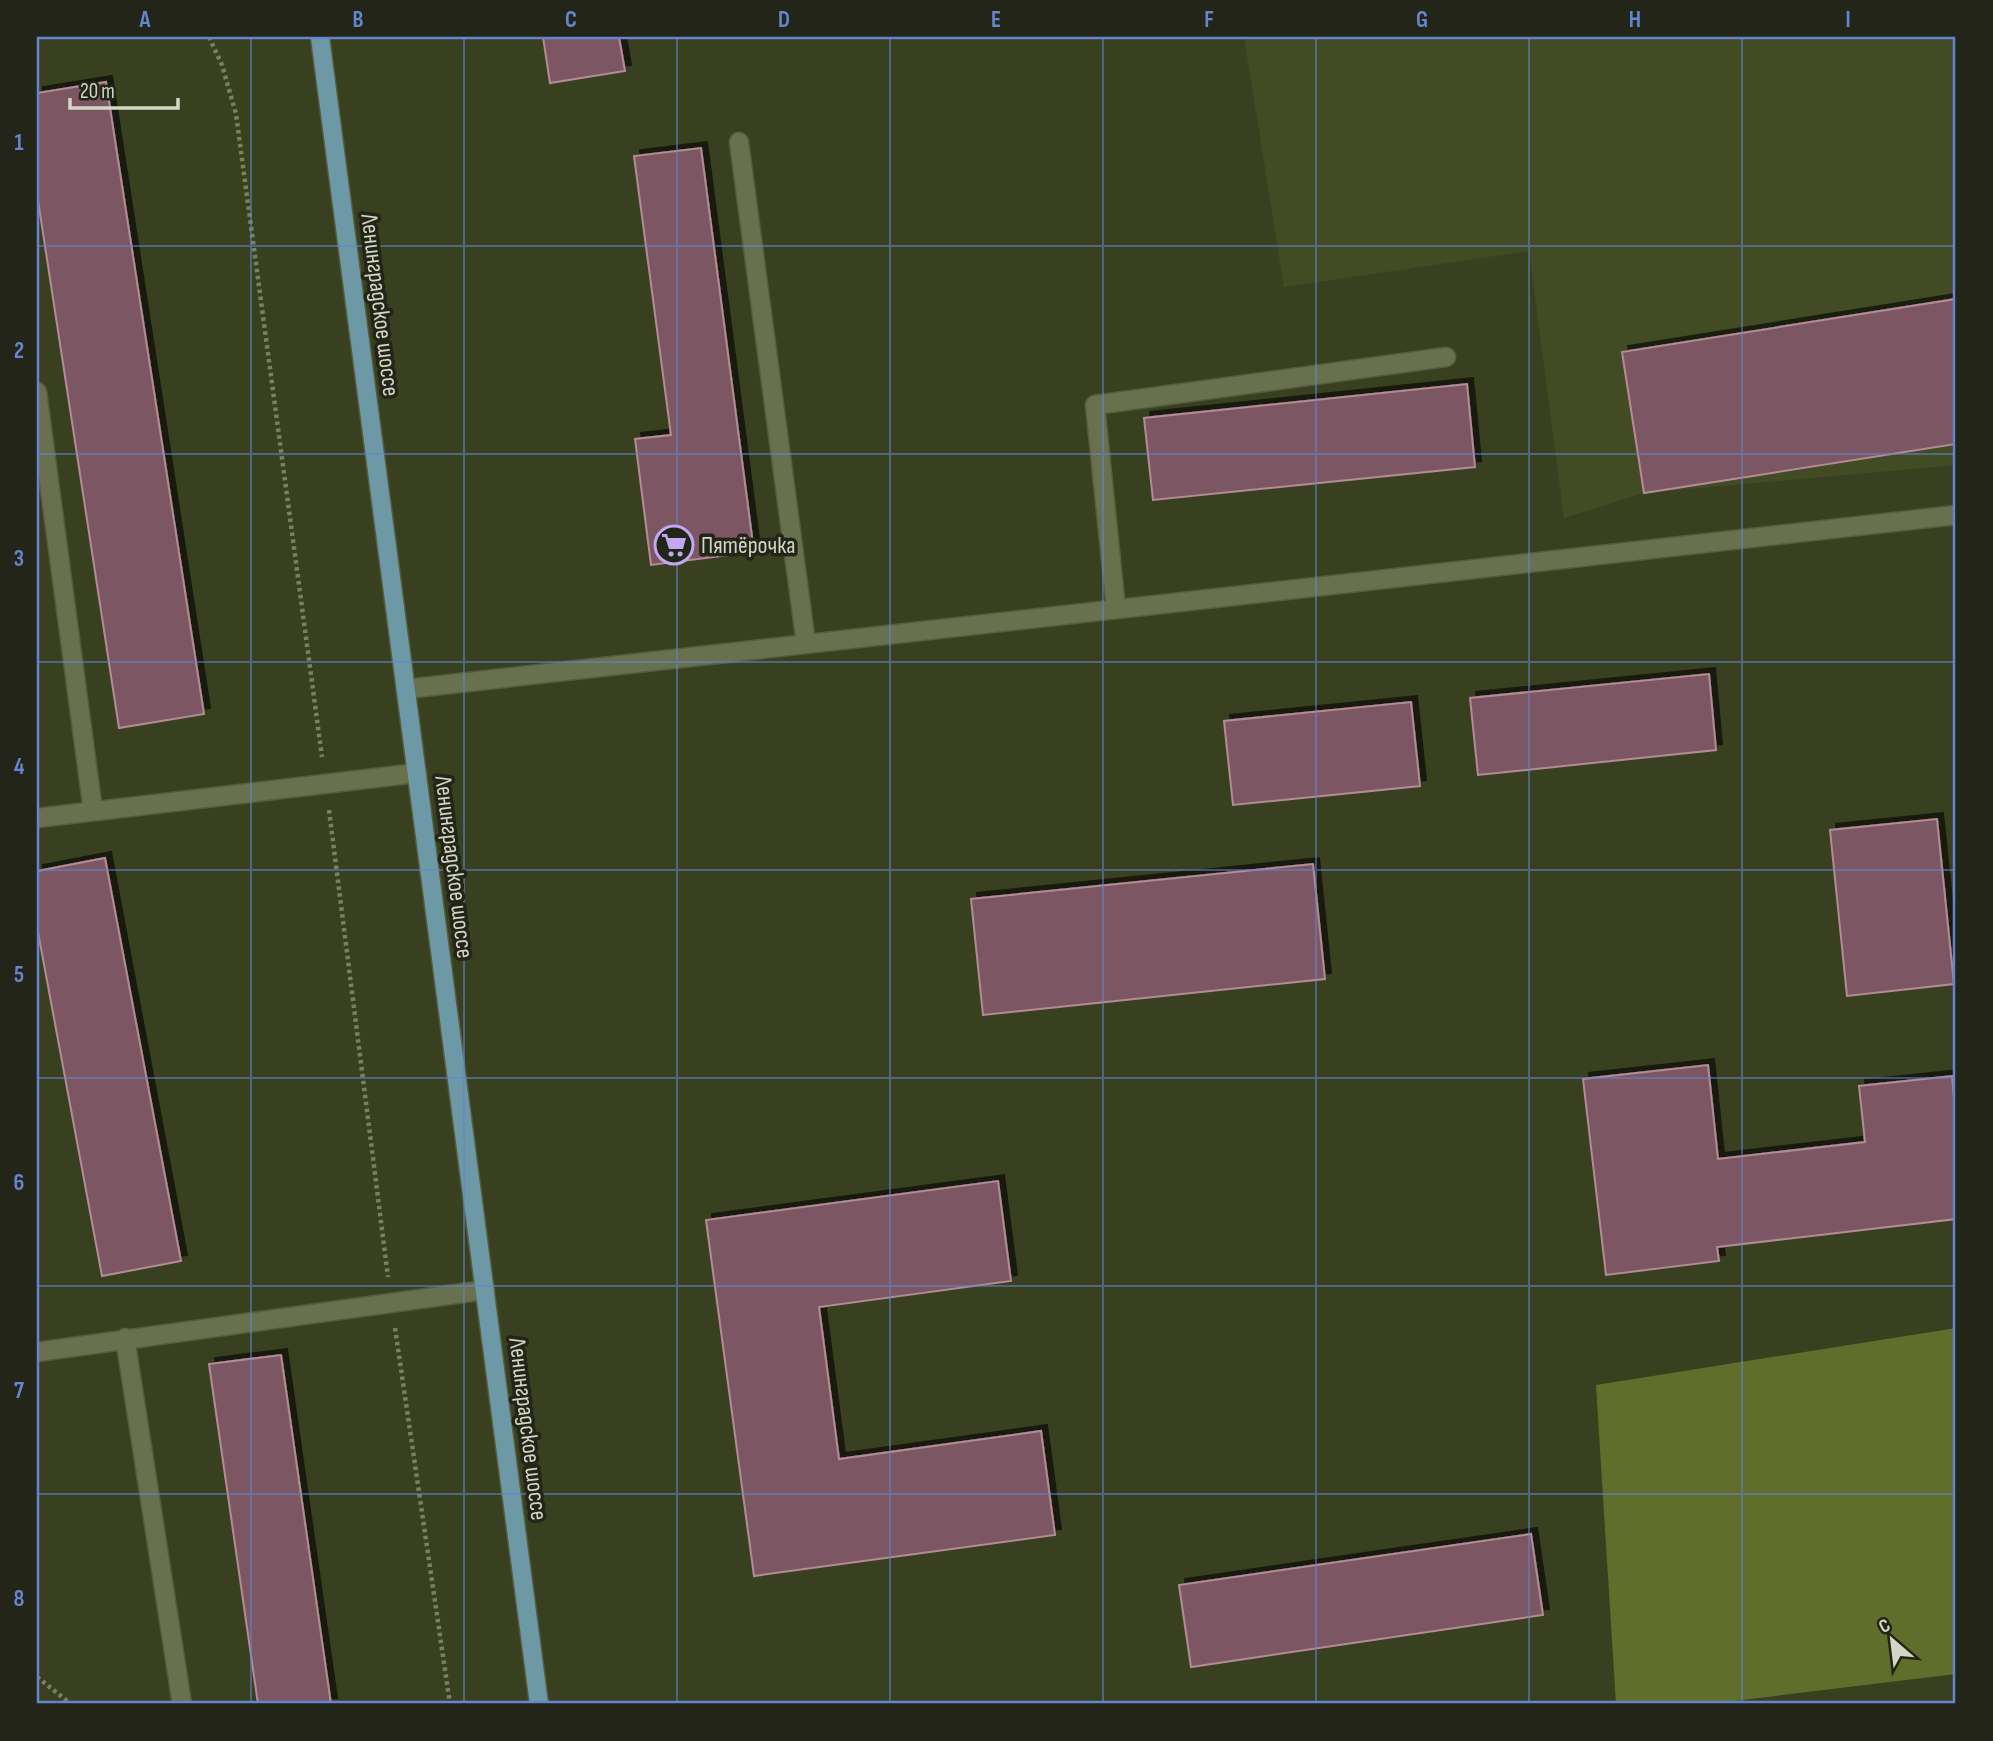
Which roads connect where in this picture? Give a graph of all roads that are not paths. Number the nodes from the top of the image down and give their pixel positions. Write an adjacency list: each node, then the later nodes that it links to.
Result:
1 (320, 37): 8 (main road, Ленинградское шоссе)
2 (739, 142): 7 (street)
3 (1446, 357): 6 (street)
4 (37, 392): 10 (street)
5 (1956, 515): 6 (street)
6 (1116, 609): 7 (street)
7 (806, 644): 8 (street)
8 (406, 689): 9 (main road, Ленинградское шоссе)
9 (417, 773): 10 (street); 12 (main road, Ленинградское шоссе)
10 (93, 811): 11 (street)
11 (37, 818)
12 (485, 1290): 13 (street); 16 (main road, Ленинградское шоссе)
13 (125, 1338): 14 (street); 15 (street)
14 (37, 1352)
15 (182, 1704)
16 (539, 1704)

